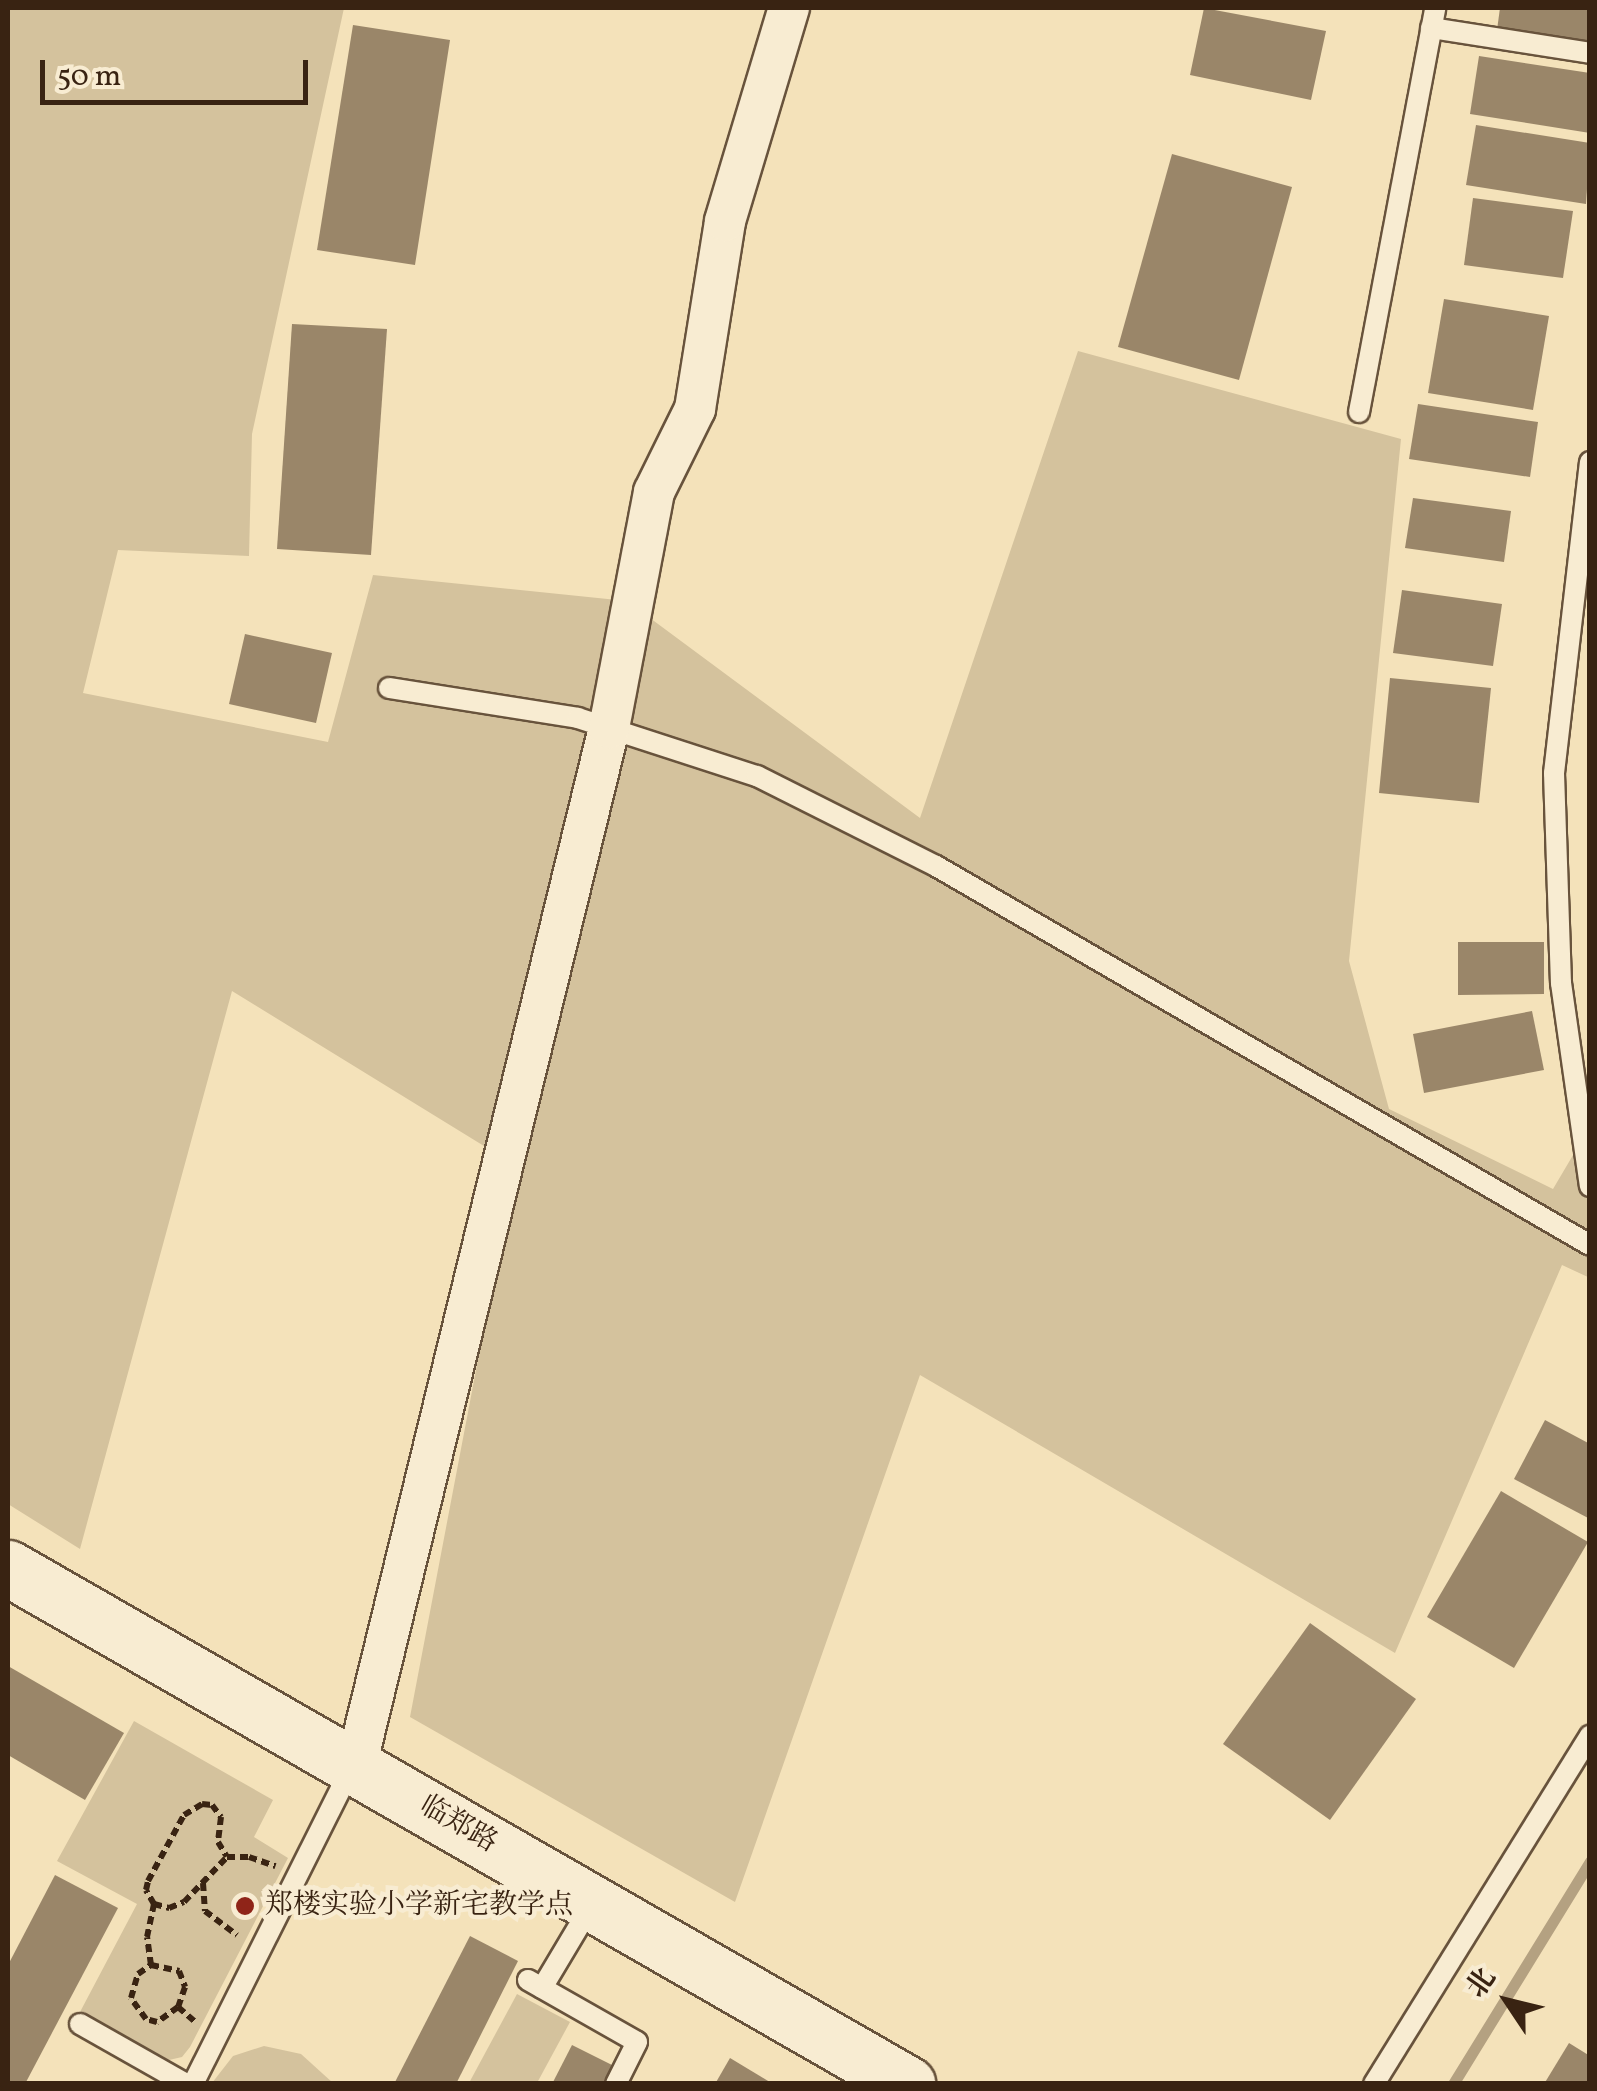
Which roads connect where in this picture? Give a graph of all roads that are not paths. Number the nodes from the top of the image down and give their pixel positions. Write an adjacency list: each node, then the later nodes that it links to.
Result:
1 (788, 8): 7 (street)
2 (1433, 18): 3 (lane); 4 (lane)
3 (1590, 54)
4 (1358, 412)
5 (1590, 462): 8 (lane)
6 (389, 688): 7 (lane)
7 (609, 728): 9 (lane); 12 (street)
8 (1590, 1186)
9 (1590, 1246)
10 (8, 1568): 12 (main road, 临郑路)
11 (1590, 1736): 18 (lane)
12 (355, 1766): 13 (main road, 临郑路); 15 (lane)
13 (593, 1903): 16 (lane); 17 (main road, 临郑路)
14 (80, 2024): 15 (lane)
15 (189, 2084)
16 (616, 2084)
17 (907, 2084)
18 (1374, 2084)

